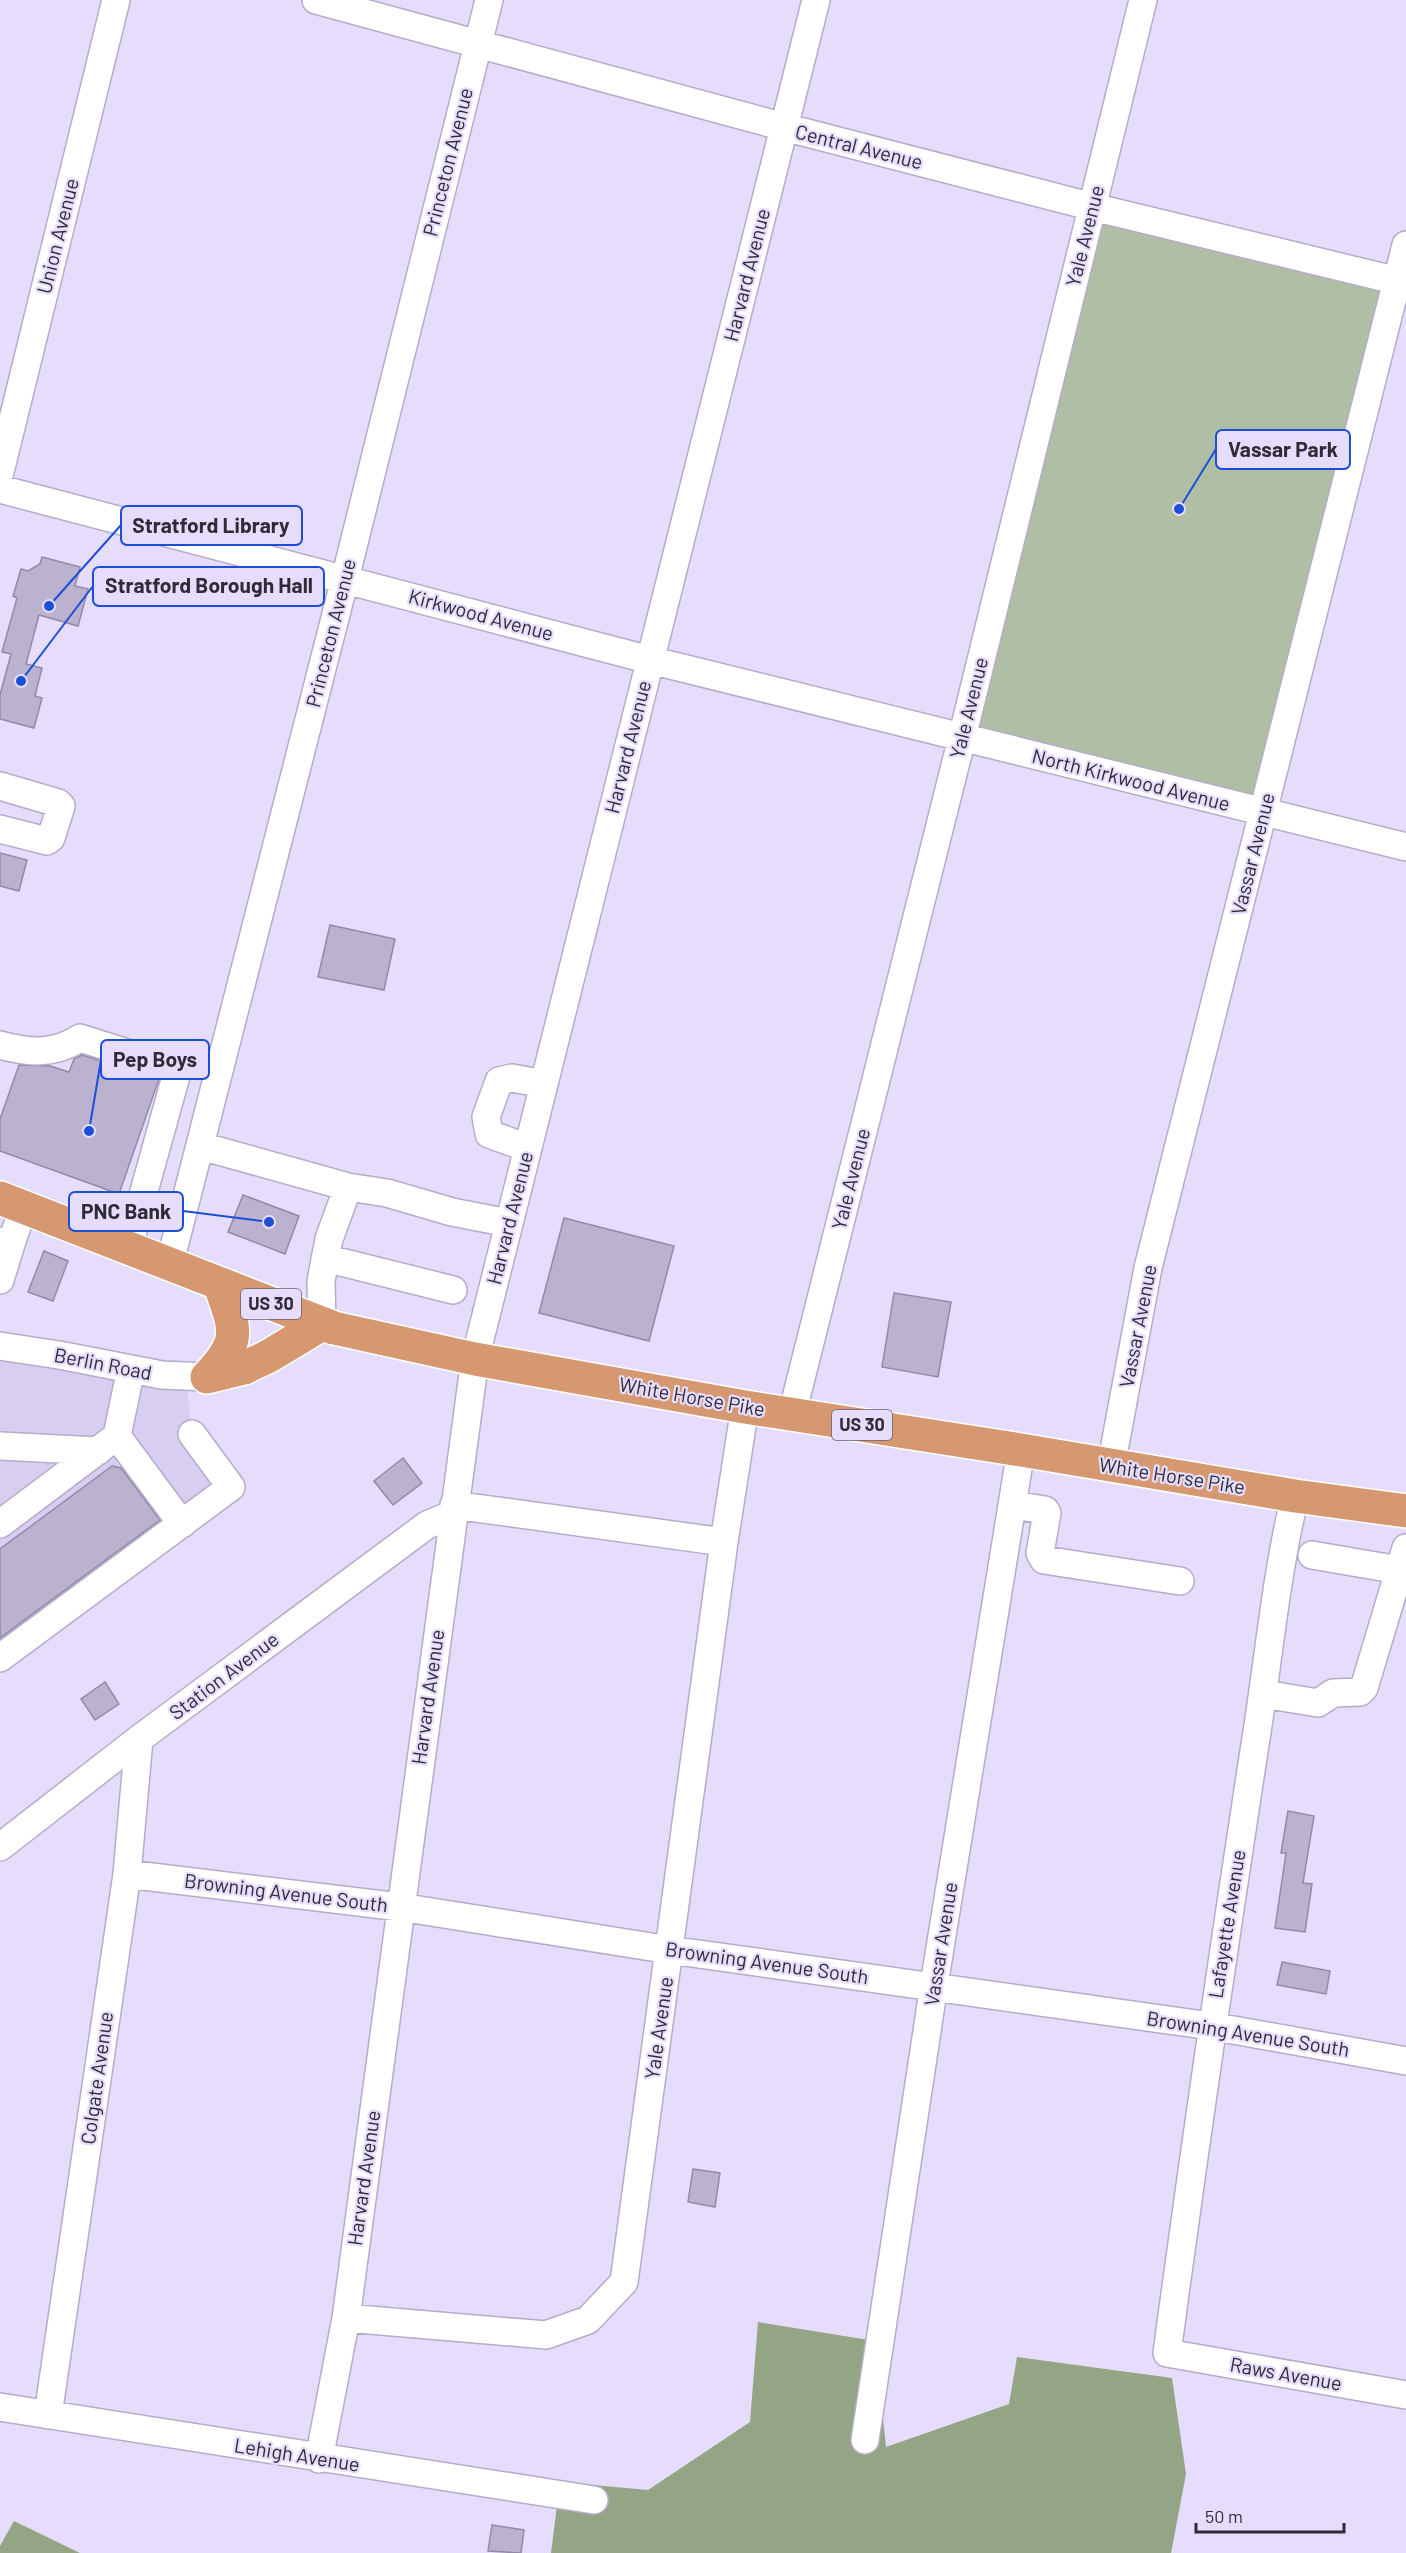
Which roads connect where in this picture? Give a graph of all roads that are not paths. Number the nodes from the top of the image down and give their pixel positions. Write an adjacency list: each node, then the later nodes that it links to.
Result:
1 (116, 0): 11 (street, Union Avenue)
2 (316, 0): 6 (street, Central Avenue)
3 (489, 0): 6 (street, Princeton Avenue)
4 (816, 0): 7 (street, Harvard Avenue)
5 (1143, 0): 8 (street, Yale Avenue)
6 (478, 43): 7 (street, Central Avenue); 13 (street, Princeton Avenue)
7 (784, 127): 8 (street, Central Avenue); 14 (street, Harvard Avenue)
8 (1093, 207): 10 (street, Central Avenue); 15 (street, Yale Avenue)
9 (1406, 244): 10 (street, Vassar Avenue)
10 (1401, 282): 17 (street, Vassar Avenue)
11 (0, 472)
12 (0, 489): 13 (street, Kirkwood Avenue)
13 (345, 579): 14 (street, Kirkwood Avenue); 23 (street, Princeton Avenue)
14 (650, 660): 15 (street, Kirkwood Avenue); 21 (street, Harvard Avenue)
15 (962, 738): 17 (street, North Kirkwood Avenue); 43 (street, Yale Avenue)
16 (0, 786): 18 (street)
17 (1263, 812): 19 (street, North Kirkwood Avenue); 48 (street, Vassar Avenue)
18 (0, 829)
19 (1406, 847)
20 (0, 1045): 22 (street)
21 (544, 1084): 25 (street, Harvard Avenue); 25 (street)
22 (170, 1100): 23 (street); 30 (street)
23 (209, 1113): 24 (street, Princeton Avenue)
24 (201, 1146): 26 (street); 32 (street, Princeton Avenue)
25 (528, 1148): 28 (street, Harvard Avenue)
26 (348, 1187): 28 (street); 31 (street)
27 (12, 1202): 29 (street); 30 (highway, White Horse Pike / US 30)
28 (509, 1223): 39 (street, Harvard Avenue)
29 (6, 1243): 33 (street)
30 (128, 1249): 32 (highway, White Horse Pike / US 30)
31 (326, 1258): 35 (street); 37 (street)
32 (170, 1266): 34 (highway, White Horse Pike / US 30)
33 (0, 1280)
34 (220, 1285): 37 (highway, White Horse Pike / US 30); 41 (highway)
35 (453, 1290)
36 (0, 1322): 38 (street)
37 (322, 1324): 39 (highway, White Horse Pike / US 30); 41 (highway)
38 (4, 1346): 40 (street, Berlin Road)
39 (475, 1359): 42 (highway, White Horse Pike / US 30); 51 (street, Harvard Avenue)
40 (131, 1369): 41 (street, Berlin Road); 45 (street)
41 (207, 1377)
42 (745, 1407): 43 (highway, White Horse Pike / US 30); 55 (street, Yale Avenue)
43 (792, 1414): 47 (highway, White Horse Pike / US 30)
44 (192, 1434): 54 (street)
45 (108, 1443): 46 (street); 53 (street); 54 (street)
46 (0, 1446)
47 (1021, 1450): 48 (highway, White Horse Pike / US 30); 50 (street, Vassar Avenue)
48 (1111, 1466): 49 (highway, White Horse Pike / US 30)
49 (1295, 1496): 52 (highway, White Horse Pike / US 30); 60 (street, Lafayette Avenue)
50 (1013, 1505): 58 (street); 66 (street, Vassar Avenue)
51 (453, 1509): 55 (street); 61 (street, Station Avenue); 64 (street, Harvard Avenue)
52 (1406, 1511)
53 (0, 1524)
54 (182, 1524): 59 (street)
55 (724, 1542): 65 (street, Yale Avenue)
56 (1312, 1555): 57 (street)
57 (1402, 1559): 60 (street)
58 (1180, 1581)
59 (0, 1659)
60 (1264, 1694): 67 (street, Lafayette Avenue)
61 (139, 1739): 62 (street, Station Avenue); 63 (street, Colgate Avenue)
62 (0, 1847)
63 (127, 1874): 64 (street, Browning Avenue South); 73 (street, Colgate Avenue)
64 (400, 1907): 65 (street, Browning Avenue South); 69 (street, Harvard Avenue)
65 (670, 1950): 66 (street, Browning Avenue South); 69 (street, Yale Avenue)
66 (934, 1985): 67 (street, Browning Avenue South); 74 (street, Vassar Avenue)
67 (1211, 2026): 68 (street, Browning Avenue South); 70 (street, Lafayette Avenue)
68 (1406, 2061)
69 (346, 2318): 75 (street, Harvard Avenue)
70 (1167, 2353): 71 (street, Raws Avenue)
71 (1406, 2395)
72 (0, 2407): 73 (street, Lehigh Avenue)
73 (48, 2415): 75 (street, Lehigh Avenue)
74 (865, 2440)
75 (319, 2459): 76 (street, Lehigh Avenue)
76 (594, 2500)

